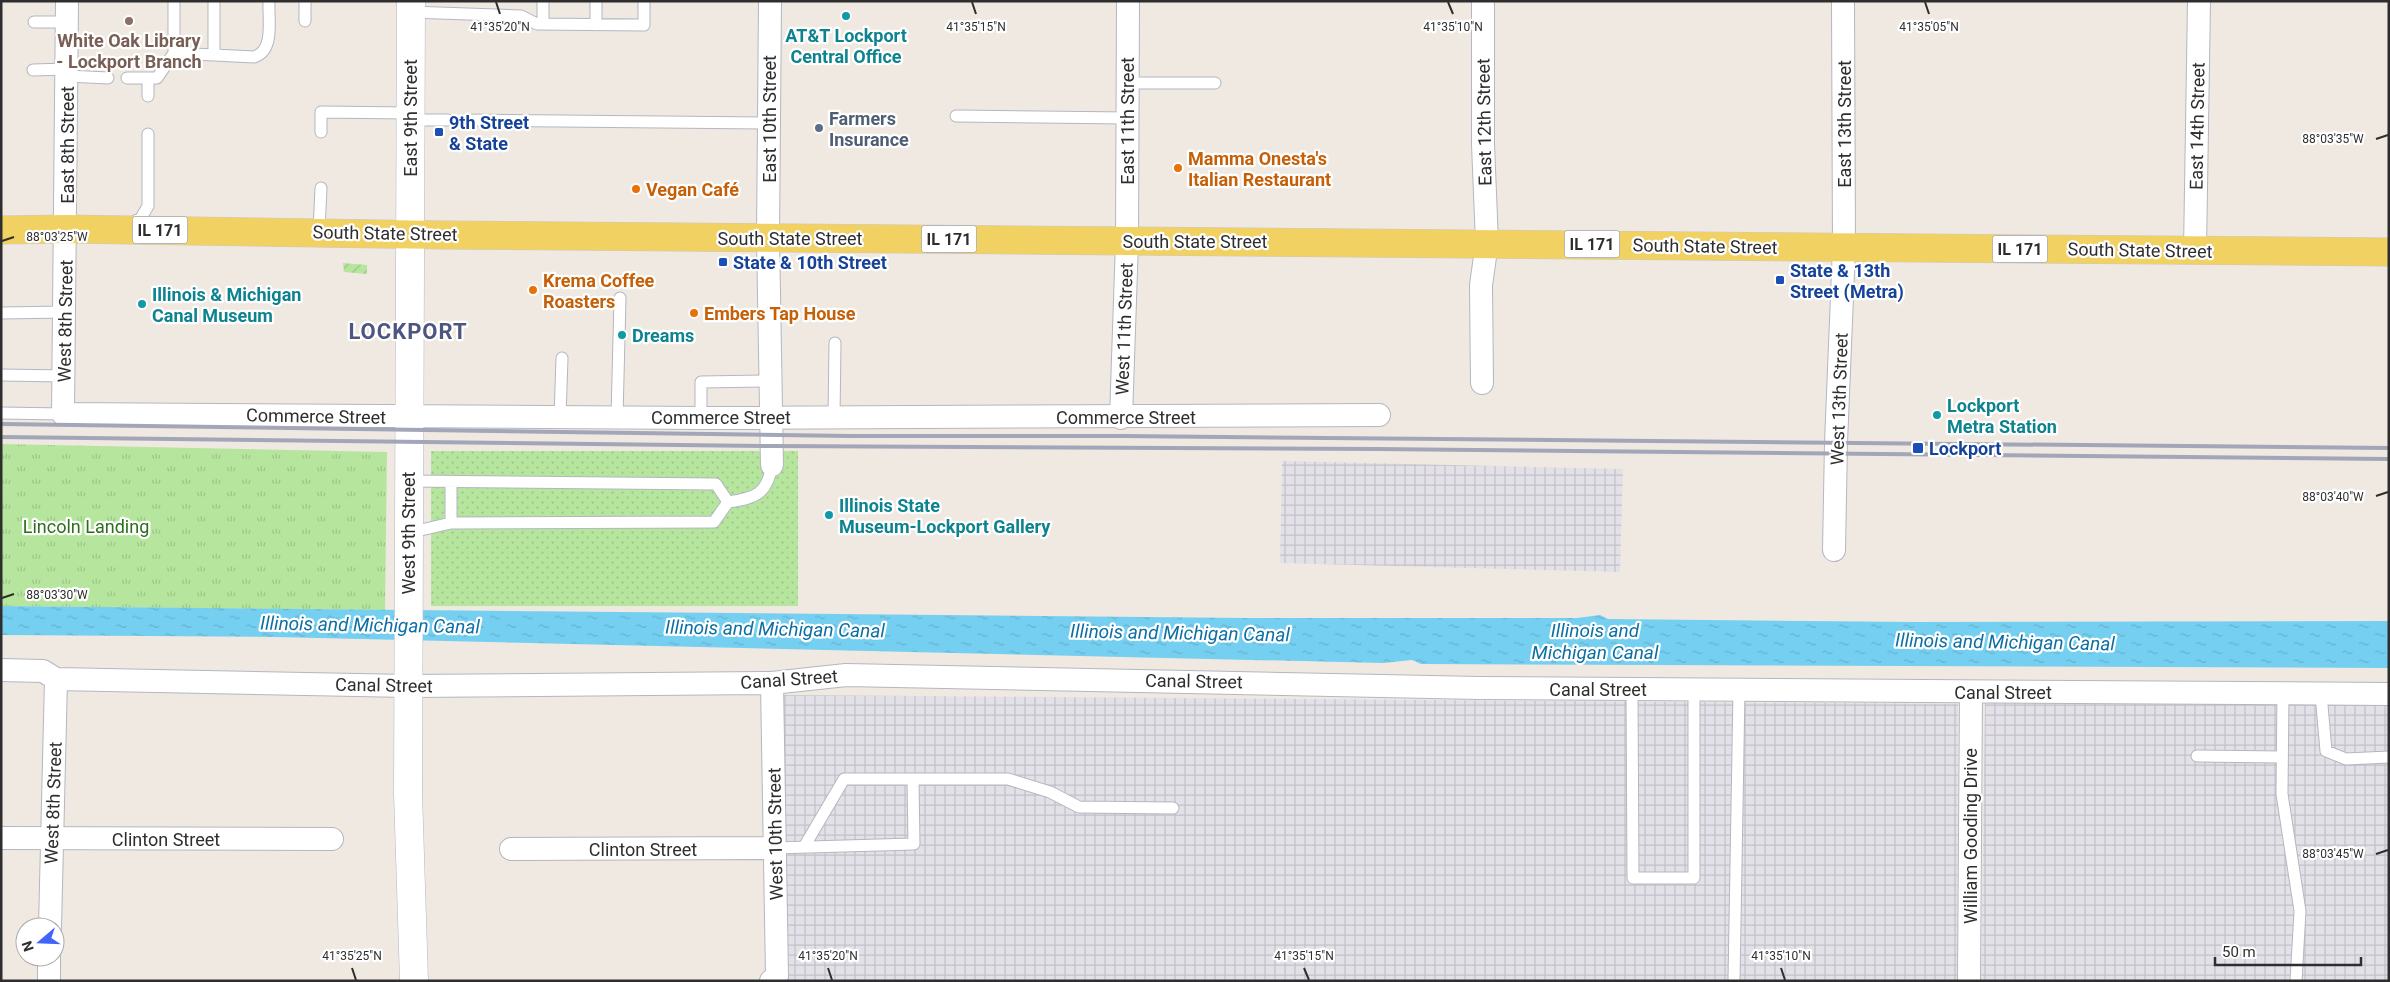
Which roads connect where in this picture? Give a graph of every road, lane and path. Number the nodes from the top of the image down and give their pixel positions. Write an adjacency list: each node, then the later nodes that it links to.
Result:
1 (174, 1): 19 (lane)
2 (214, 1): 20 (lane)
3 (269, 1): 20 (lane)
4 (305, 1): 15 (lane)
5 (543, 1): 17 (lane)
6 (596, 1): 18 (lane)
7 (644, 1): 18 (lane)
8 (770, 1): 34 (street, East 10th Street)
9 (1128, 1): 26 (street, East 11th Street)
10 (1484, 1): 45 (street, East 12th Street)
11 (1843, 1): 46 (street, East 13th Street)
12 (2199, 1): 47 (street, East 14th Street)
13 (410, 6): 17 (lane); 29 (main road, East 9th Street)
14 (67, 12): 16 (lane); 22 (street, East 8th Street)
15 (305, 21)
16 (34, 22)
17 (543, 24): 18 (lane)
18 (596, 25)
19 (174, 53): 20 (lane); 25 (lane)
20 (214, 54)
21 (33, 70): 22 (lane)
22 (67, 73): 23 (lane); 38 (street, East 8th Street)
23 (108, 78)
24 (127, 78): 25 (lane)
25 (148, 78): 28 (lane)
26 (1128, 83): 27 (lane); 31 (street, East 11th Street)
27 (1216, 83)
28 (148, 96)
29 (410, 116): 32 (lane); 35 (lane); 42 (main road, East 9th Street)
30 (956, 116): 31 (lane)
31 (1127, 118): 44 (street, East 11th Street)
32 (448, 120)
33 (465, 120): 34 (lane)
34 (769, 122): 43 (street, East 10th Street)
35 (321, 132)
36 (148, 134): 39 (lane)
37 (321, 188): 41 (lane)
38 (66, 228): 39 (main road, South State Street / IL 171); 40 (main road, South State Street / IL 171); 50 (street, West 8th Street)
39 (116, 229): 41 (main road, South State Street / IL 171)
40 (1, 230)
41 (319, 231): 42 (main road, South State Street / IL 171)
42 (410, 234): 43 (main road, South State Street / IL 171); 61 (main road, West 9th Street)
43 (768, 238): 44 (main road, South State Street / IL 171); 56 (street)
44 (1127, 241): 45 (main road, South State Street / IL 171); 67 (street, West 11th Street)
45 (1487, 243): 46 (main road, South State Street / IL 171); 57 (street, East 12th Street)
46 (1844, 247): 47 (main road, South State Street / IL 171); 74 (street, West 13th Street)
47 (2195, 251): 48 (main road, South State Street / IL 171)
48 (2389, 252)
49 (620, 298): 65 (lane)
50 (65, 312): 51 (lane); 55 (street, West 8th Street)
51 (1, 313)
52 (835, 343): 64 (lane)
53 (562, 358): 62 (lane)
54 (1, 375): 55 (lane)
55 (64, 376): 59 (street, West 8th Street)
56 (770, 381): 63 (street); 66 (lane)
57 (1482, 383)
58 (1, 413): 59 (lane)
59 (63, 414): 61 (street, Commerce Street)
60 (1379, 415): 67 (street, Commerce Street)
61 (409, 417): 62 (street, Commerce Street); 69 (main road, West 9th Street)
62 (560, 417): 65 (street, Commerce Street)
63 (771, 417): 64 (street, Commerce Street); 66 (street, Commerce Street); 68 (street)
64 (834, 417): 67 (street, Commerce Street)
65 (617, 418): 66 (street, Commerce Street)
66 (701, 418)
67 (1120, 418)
68 (772, 465): 71 (lane)
69 (409, 481): 70 (lane); 73 (main road, West 9th Street)
70 (451, 483): 71 (lane); 72 (lane)
71 (728, 502): 72 (lane)
72 (451, 523): 73 (lane)
73 (408, 533): 78 (main road, West 9th Street)
74 (1834, 550)
75 (1, 670): 76 (street, Canal Street)
76 (56, 679): 78 (street, Canal Street); 92 (street, West 8th Street)
77 (772, 683): 78 (street, Canal Street); 79 (street, Canal Street); 95 (street, West 10th Street)
78 (408, 686): 100 (main road, West 9th Street)
79 (1632, 689): 80 (street, Canal Street); 80 (lane)
80 (1694, 689): 81 (street, Canal Street)
81 (1739, 690): 82 (street, Canal Street); 102 (lane)
82 (1971, 692): 83 (street, Canal Street); 103 (street, William Gooding Drive)
83 (2283, 694): 84 (street, Canal Street); 87 (lane)
84 (2321, 694): 85 (street, Canal Street); 88 (lane)
85 (2389, 694)
86 (2197, 756): 87 (lane)
87 (2282, 757): 104 (lane)
88 (2389, 757)
89 (912, 778): 90 (lane); 94 (lane); 94 (lane)
90 (1173, 808)
91 (1, 838): 92 (street, Clinton Street)
92 (51, 838): 93 (street, Clinton Street); 97 (street, West 8th Street)
93 (332, 839)
94 (804, 847): 95 (lane)
95 (775, 848): 96 (street, Clinton Street); 101 (street, West 10th Street)
96 (511, 849)
97 (50, 917)
98 (49, 967): 99 (street)
99 (49, 981)
100 (414, 981)
101 (771, 981)
102 (1734, 981)
103 (1970, 981)
104 (2296, 981)

